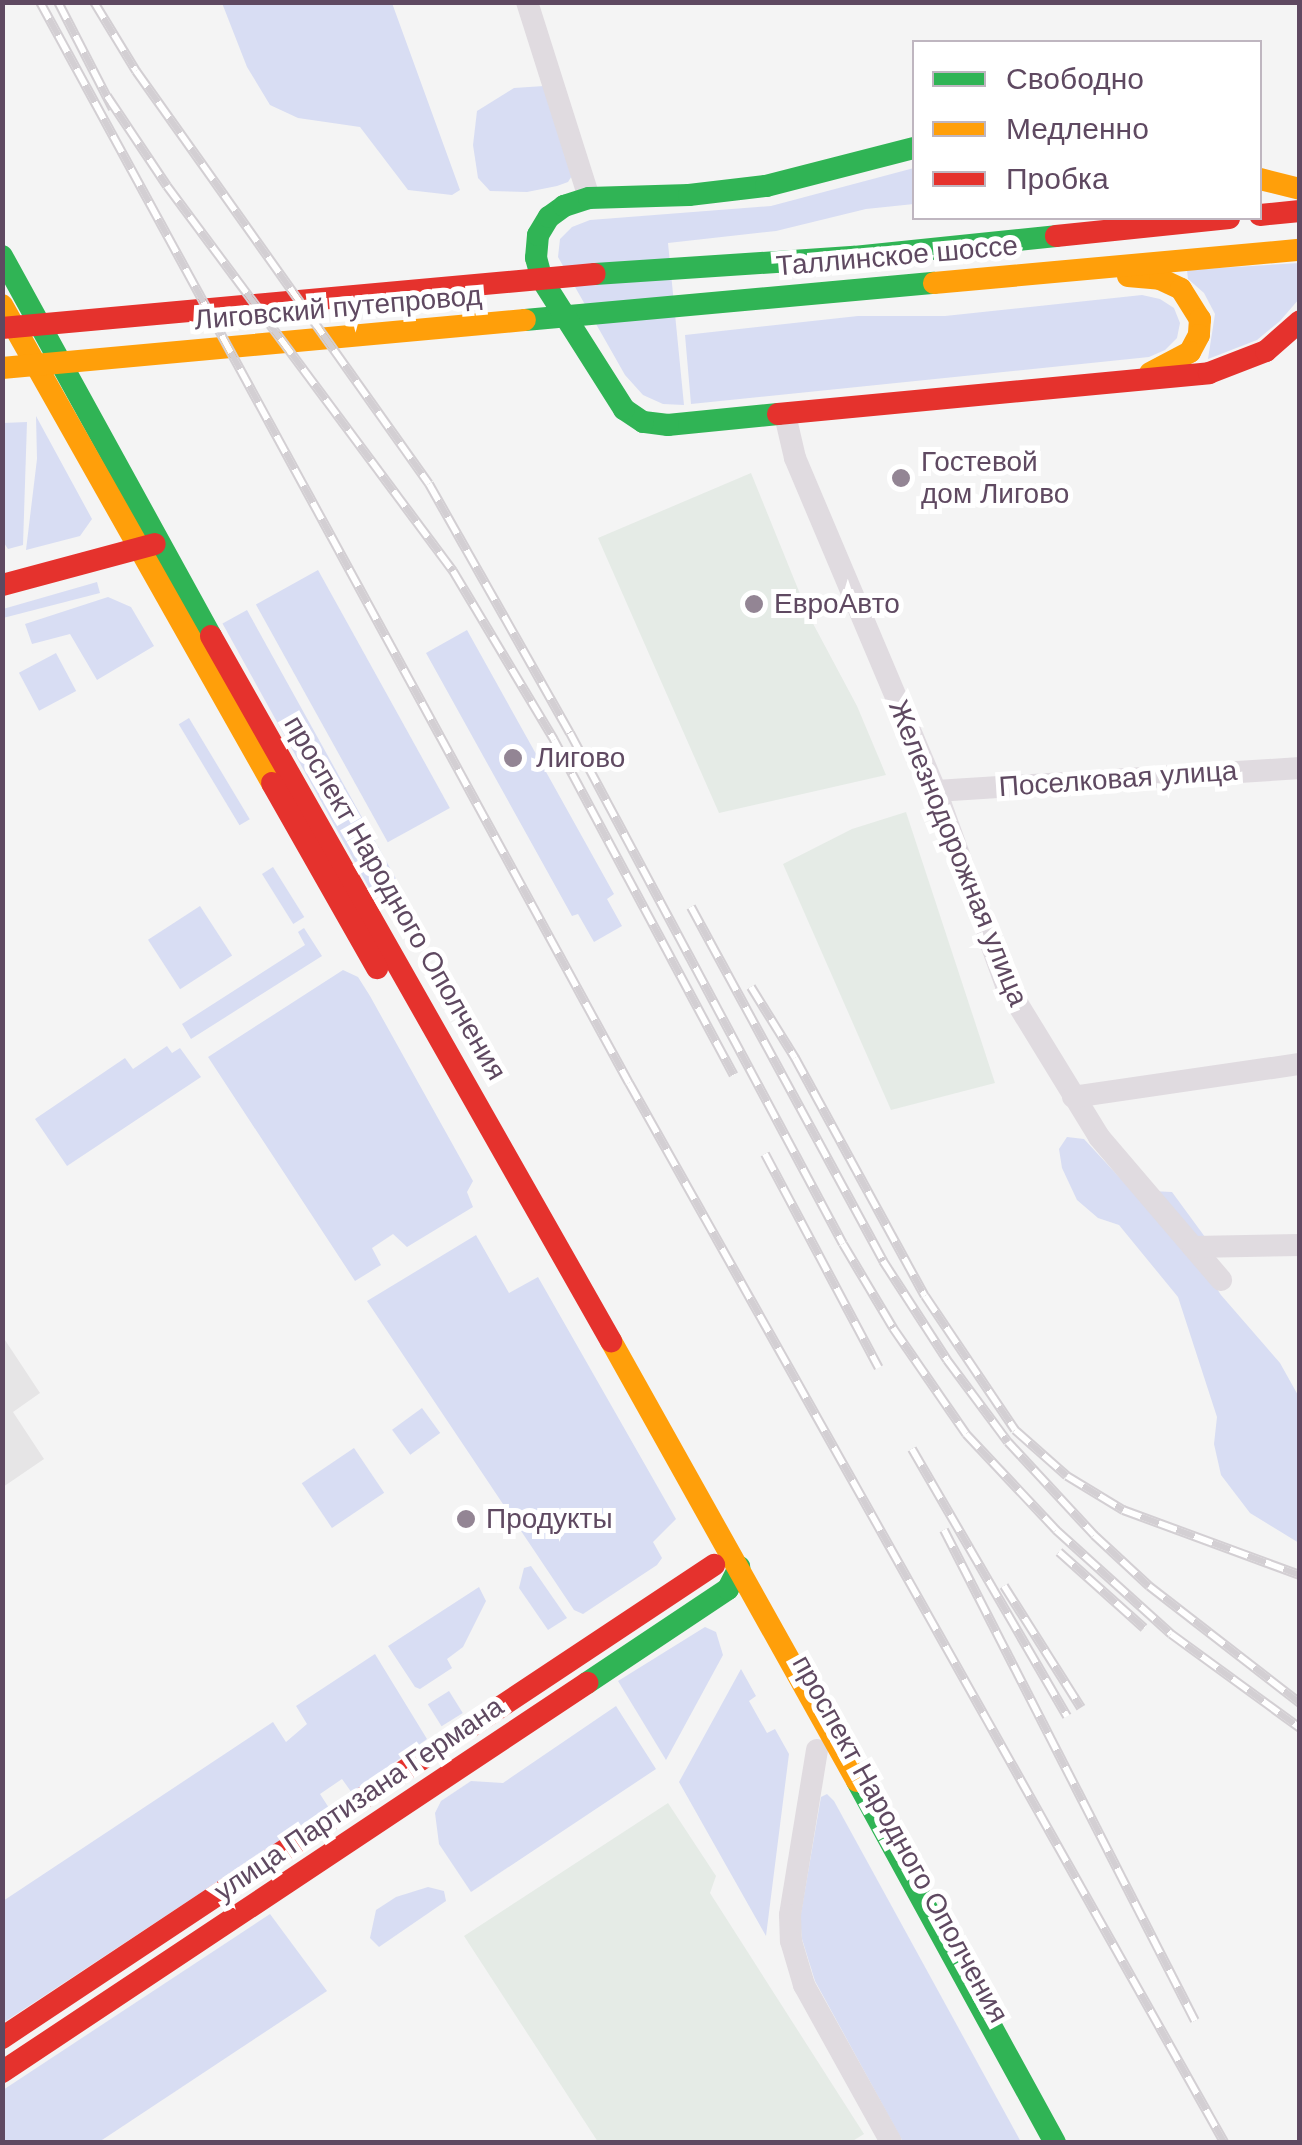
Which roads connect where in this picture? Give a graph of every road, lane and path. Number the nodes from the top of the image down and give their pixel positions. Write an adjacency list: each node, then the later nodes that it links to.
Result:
1 (527, 2): 5 (street)
2 (912, 149): 5 (main road)
3 (1262, 180): 4 (main road)
4 (1300, 189)
5 (589, 198): 21 (main road)
6 (1300, 211): 7 (main road)
7 (1262, 214)
8 (1003, 220): 10 (main road)
9 (1210, 220): 10 (main road, Таллинское шоссе)
10 (962, 246): 13 (main road, Таллинское шоссе)
11 (1300, 250): 14 (main road, Таллинское шоссе)
12 (2, 256): 22 (main road, проспект Народного Ополчения)
13 (676, 267): 18 (main road, Лиговский путепровод)
14 (1067, 270): 16 (main road, Таллинское шоссе); 20 (main road)
15 (2, 305): 22 (main road, проспект Народного Ополчения)
16 (680, 307): 19 (main road, Лиговский путепровод)
17 (1300, 320): 20 (main road)
18 (2, 328)
19 (2, 368)
20 (1134, 380): 21 (main road)
21 (785, 414): 25 (street, Железнодорожная улица)
22 (148, 547): 23 (main road); 31 (main road, проспект Народного Ополчения); 32 (main road, проспект Народного Ополчения)
23 (2, 585)
24 (1300, 768): 25 (street, Поселковая улица)
25 (936, 791): 27 (street, Железнодорожная улица)
26 (1300, 1064): 27 (street)
27 (1073, 1097): 29 (street, Железнодорожная улица)
28 (1300, 1245): 29 (street)
29 (1193, 1247): 30 (street, Железнодорожная улица)
30 (1221, 1280)
31 (714, 1565): 32 (main road); 33 (main road, проспект Народного Ополчения); 35 (main road, улица Партизана Германа)
32 (739, 1568): 33 (main road, улица Партизана Германа); 39 (main road, проспект Народного Ополчения)
33 (728, 1590): 34 (main road, проспект Народного Ополчения); 36 (main road, улица Партизана Германа)
34 (817, 1750): 37 (street); 38 (main road, проспект Народного Ополчения)
35 (2, 2038)
36 (2, 2072)
37 (891, 2142)
38 (1033, 2142)
39 (1055, 2142)

